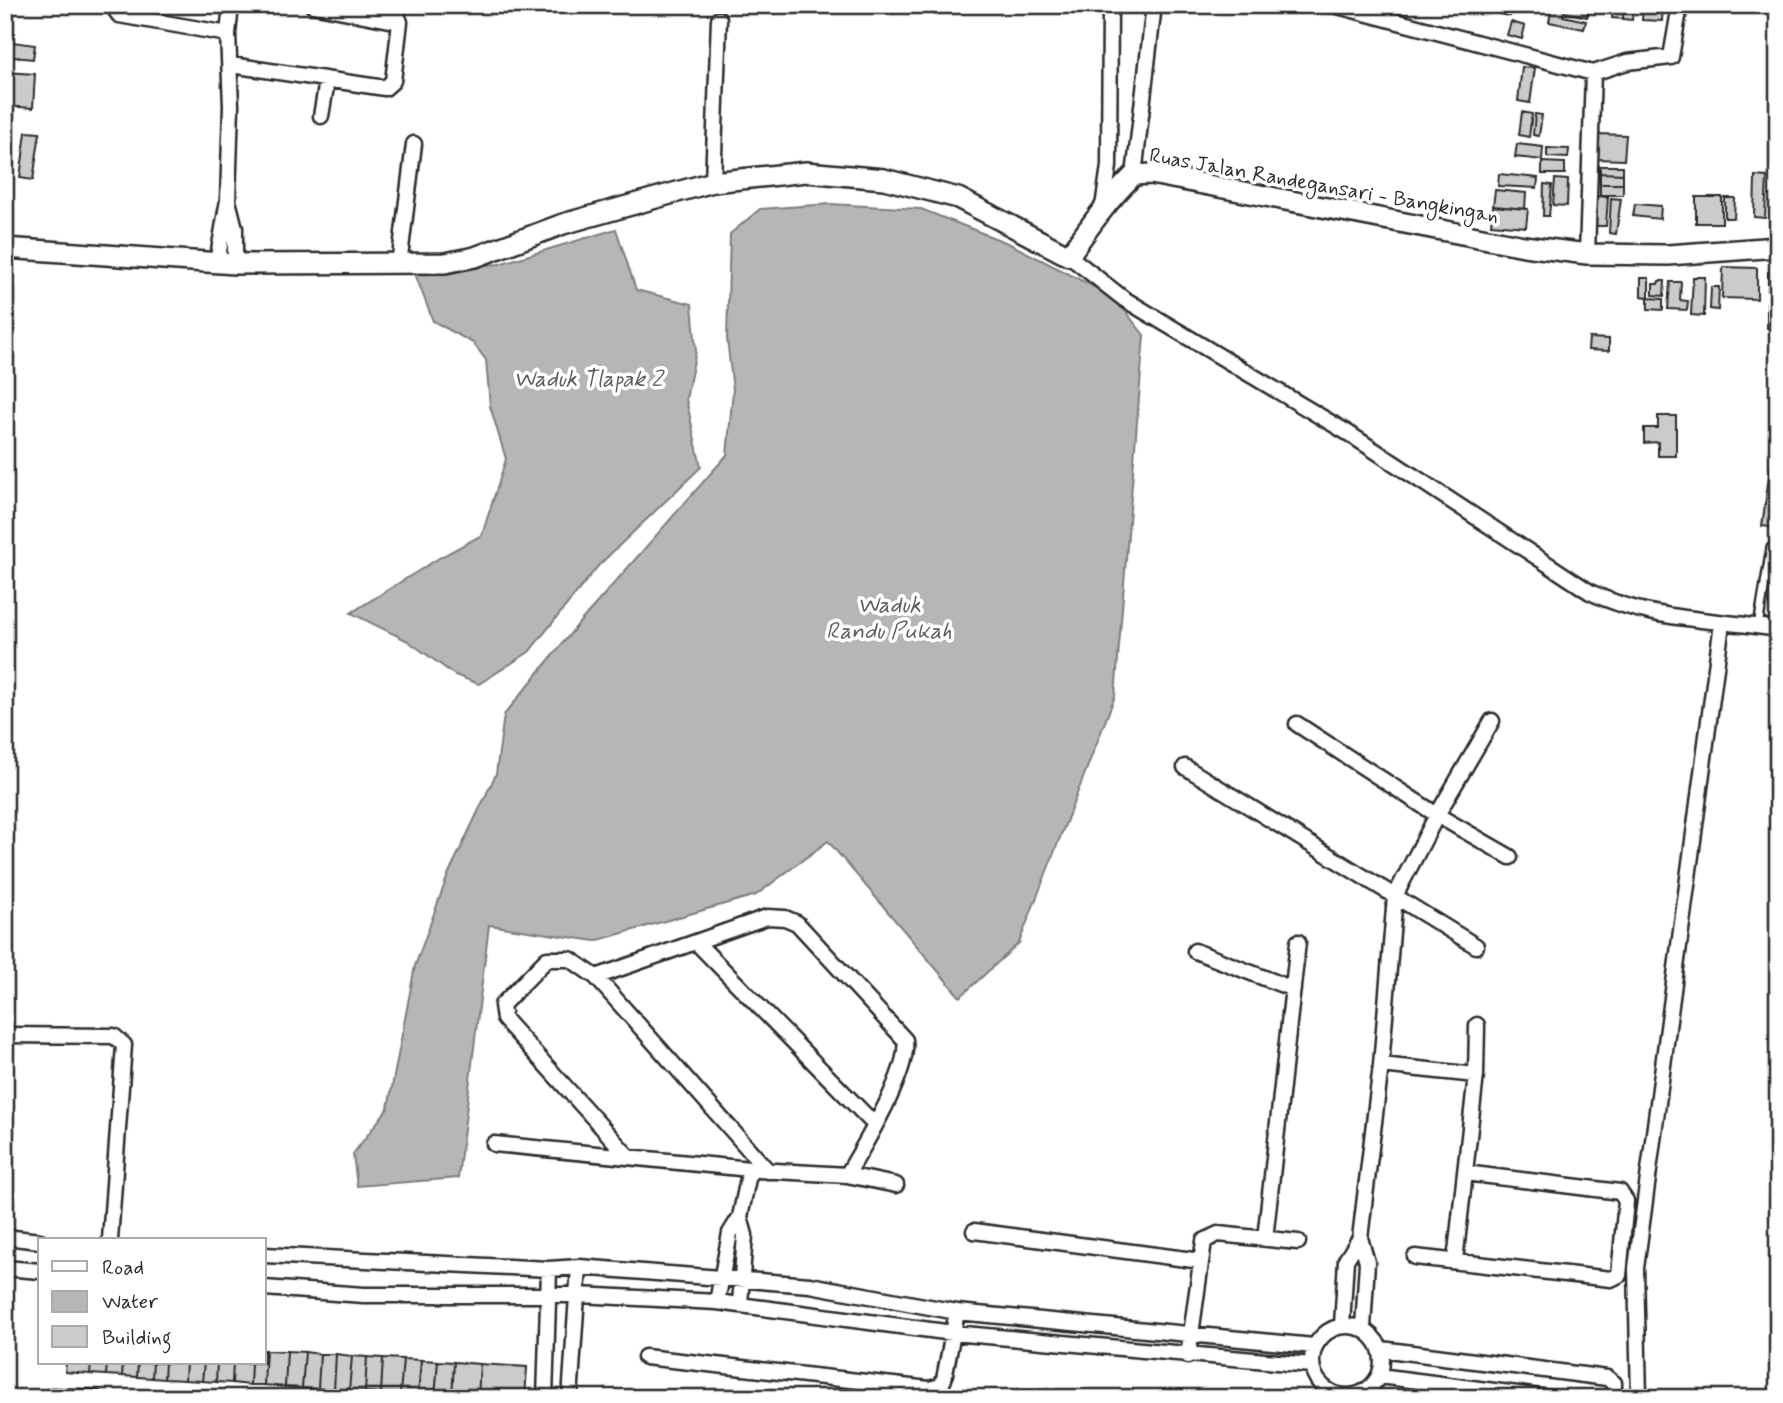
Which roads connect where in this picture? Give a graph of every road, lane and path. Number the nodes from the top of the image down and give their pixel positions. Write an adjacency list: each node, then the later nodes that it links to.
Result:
1 (112, 5): 11 (street)
2 (231, 5): 11 (street)
3 (312, 5): 10 (street)
4 (393, 5): 10 (street)
5 (1110, 5): 19 (street)
6 (1154, 5): 17 (street)
7 (1334, 5): 13 (street)
8 (1680, 5): 13 (street)
9 (719, 19): 18 (street)
10 (400, 22): 14 (street)
11 (228, 34): 12 (street)
12 (231, 65): 14 (street); 24 (street)
13 (1593, 73): 22 (street)
14 (327, 81): 15 (street)
15 (321, 116)
16 (414, 144): 25 (street)
17 (1134, 175): 19 (main road, Ruas Jalan Randegansari - Bangkingan); 22 (main road, Ruas Jalan Randegansari - Bangkingan)
18 (713, 182): 23 (main road); 25 (main road)
19 (1103, 207): 23 (main road, Ruas Jalan Randegansari - Bangkingan)
20 (1778, 247): 22 (main road, Ruas Jalan Randegansari - Bangkingan)
21 (5, 248): 24 (main road)
22 (1587, 254)
23 (1069, 256): 27 (street)
24 (226, 263): 25 (main road)
25 (399, 265)
26 (1771, 548): 28 (lane)
27 (1722, 622): 28 (street); 97 (street)
28 (1758, 626): 29 (street)
29 (1778, 629)
30 (1492, 721): 33 (street)
31 (1297, 724): 33 (street)
32 (1185, 767): 35 (street)
33 (1437, 815): 34 (street); 35 (street)
34 (1510, 858)
35 (1395, 896): 40 (street); 46 (street)
36 (5, 908): 37 (street)
37 (5, 931)
38 (696, 942): 42 (street); 48 (street); 48 (street)
39 (1298, 942): 43 (street)
40 (1476, 946)
41 (1195, 951): 43 (street)
42 (596, 977): 50 (street); 52 (street)
43 (1293, 989): 61 (street)
44 (1477, 1025): 47 (street)
45 (5, 1035): 59 (street)
46 (1381, 1065): 47 (street); 60 (street)
47 (1476, 1076): 53 (street)
48 (875, 1125): 54 (street)
49 (494, 1144): 50 (street)
50 (626, 1154): 51 (street)
51 (750, 1169): 52 (street); 56 (street)
52 (768, 1171): 54 (street)
53 (1465, 1173): 67 (street); 67 (street)
54 (847, 1175): 55 (street)
55 (896, 1185)
56 (740, 1217): 72 (street); 73 (street)
57 (974, 1231): 66 (street)
58 (5, 1237): 62 (street)
59 (110, 1238)
60 (1360, 1238): 80 (street); 81 (street)
61 (1265, 1239): 63 (street); 66 (street)
62 (38, 1241)
63 (1298, 1242)
64 (266, 1255): 70 (street)
65 (1415, 1257): 67 (street)
66 (1202, 1261): 83 (street)
67 (1455, 1261)
68 (579, 1267): 70 (street); 72 (street); 75 (street)
69 (5, 1268): 71 (street)
70 (549, 1269): 76 (street)
71 (38, 1271)
72 (720, 1277): 73 (street); 77 (street)
73 (743, 1279): 78 (street); 79 (street)
74 (266, 1288): 76 (street)
75 (579, 1295): 76 (street); 77 (street); 94 (street)
76 (547, 1296): 93 (street)
77 (717, 1302): 78 (street)
78 (740, 1304): 82 (street)
79 (957, 1312): 82 (street); 83 (street)
80 (1342, 1325): 81 (street); 84 (street)
81 (1363, 1328): 85 (street)
82 (953, 1333): 86 (street); 87 (street)
83 (1191, 1333): 84 (street); 86 (street)
84 (1314, 1346): 88 (street)
85 (1381, 1349): 89 (street); 96 (street)
86 (1188, 1356): 88 (street)
87 (645, 1357)
88 (1311, 1365): 91 (street)
89 (1379, 1377): 91 (street); 95 (street)
90 (52, 1396): 92 (street)
91 (1344, 1397)
92 (95, 1398)
93 (545, 1398)
94 (570, 1398)
95 (1549, 1398)
96 (1614, 1398)
97 (1639, 1398)

